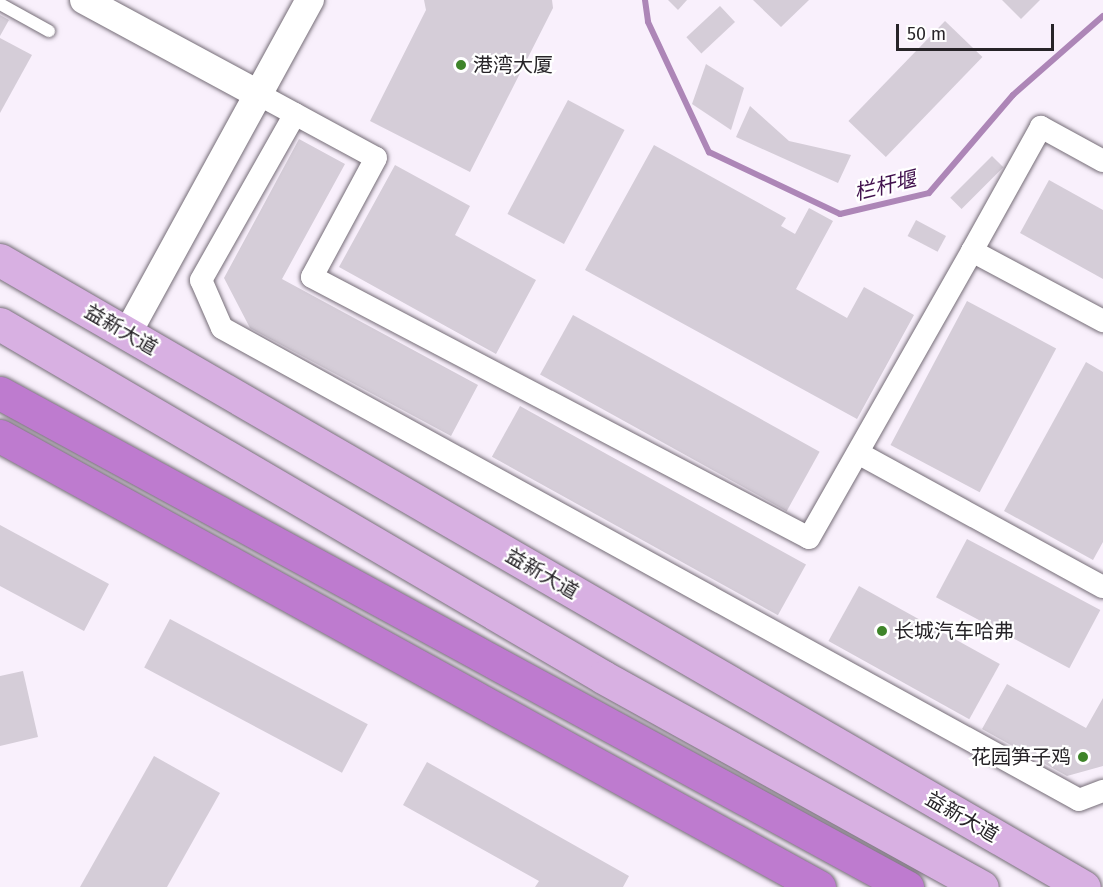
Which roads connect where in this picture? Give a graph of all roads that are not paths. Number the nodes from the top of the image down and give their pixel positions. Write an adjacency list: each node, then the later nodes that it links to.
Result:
1 (84, 0): 5 (street)
2 (310, 0): 5 (street)
3 (0, 4): 4 (lane)
4 (50, 31)
5 (258, 94): 6 (street); 12 (street)
6 (295, 114): 15 (street); 17 (street)
7 (1103, 161): 8 (street)
8 (972, 251): 10 (street); 15 (street)
9 (0, 260): 12 (main road, 益新大道)
10 (1103, 321)
11 (0, 324): 20 (main road)
12 (127, 334): 21 (main road, 益新大道)
13 (0, 393): 19 (highway)
14 (0, 435): 18 (highway)
15 (858, 453): 16 (street)
16 (1103, 587)
17 (1103, 791)
18 (819, 887)
19 (907, 887)
20 (982, 887)
21 (1084, 887)

